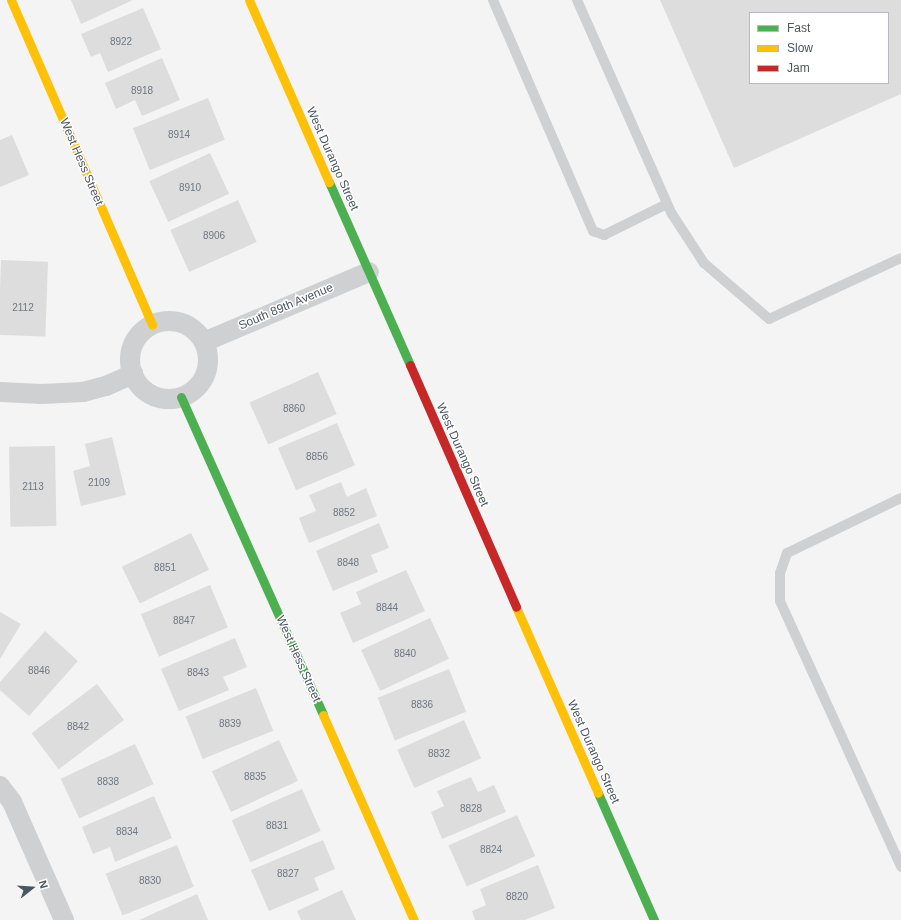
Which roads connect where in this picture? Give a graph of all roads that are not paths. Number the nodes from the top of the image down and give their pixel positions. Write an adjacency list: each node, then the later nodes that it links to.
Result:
1 (11, 0): 8 (street, West Hess Street)
2 (248, 0): 7 (street, West Durango Street)
3 (493, 0): 5 (lane)
4 (577, 0): 5 (lane)
5 (667, 204): 6 (lane)
6 (901, 258)
7 (369, 272): 9 (street, South 89th Avenue); 18 (street, West Durango Street)
8 (152, 325): 9 (street); 10 (street)
9 (204, 342): 12 (street)
10 (133, 374): 11 (street); 12 (street)
11 (0, 392)
12 (181, 397): 17 (street, West Hess Street)
13 (901, 498): 15 (lane)
14 (0, 786): 16 (street)
15 (901, 867)
16 (64, 920)
17 (414, 920)
18 (654, 920)

